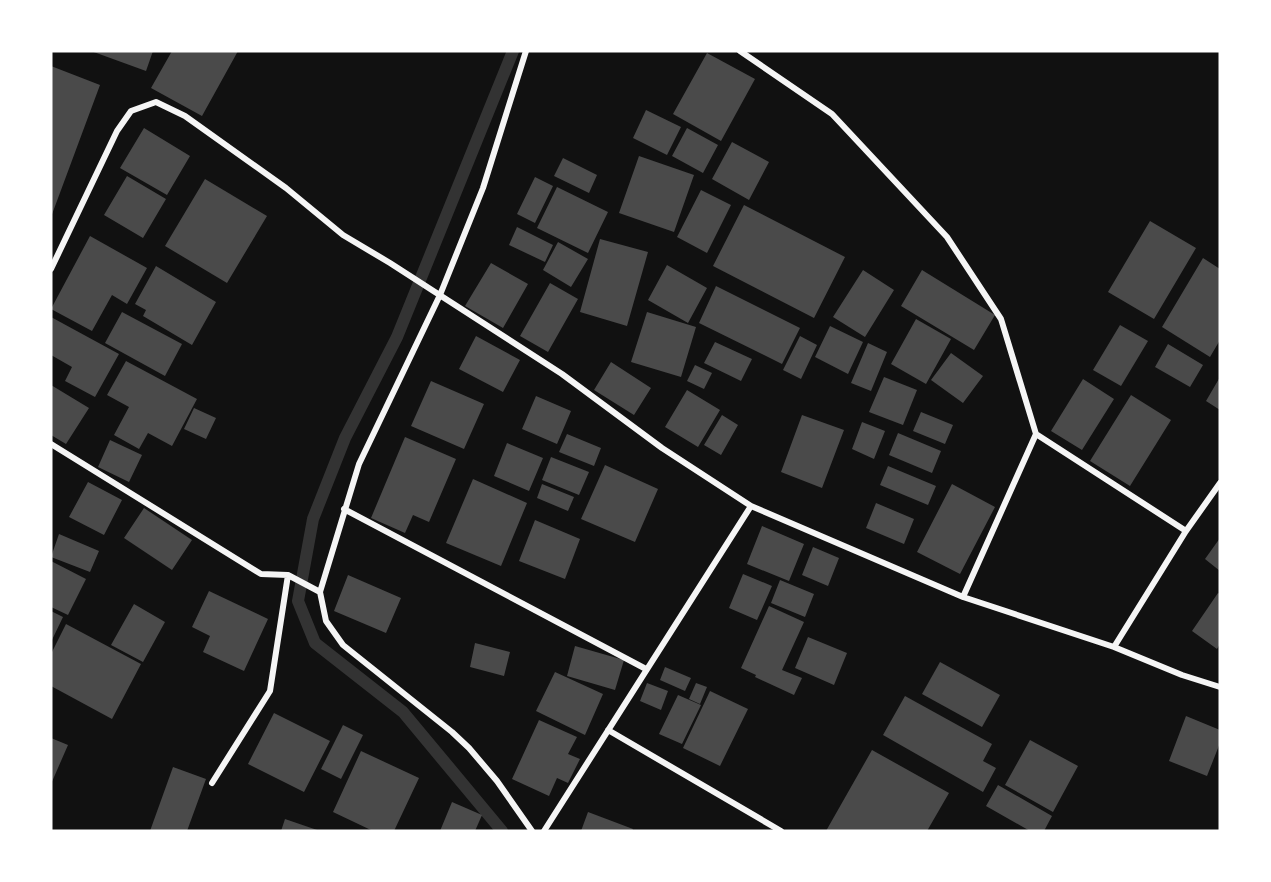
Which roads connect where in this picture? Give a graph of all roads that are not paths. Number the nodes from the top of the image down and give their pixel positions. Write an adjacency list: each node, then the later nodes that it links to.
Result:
1 (526, 51): 4 (street)
2 (740, 51): 5 (street)
3 (51, 269): 4 (street)
4 (440, 295): 8 (street); 9 (street)
5 (1036, 434): 10 (street); 13 (street)
6 (51, 444): 11 (street)
7 (1220, 483): 10 (street)
8 (751, 506): 13 (street); 15 (street)
9 (344, 509): 12 (street); 15 (street)
10 (1185, 531): 14 (street)
11 (288, 575): 12 (street); 18 (street)
12 (320, 592): 19 (street)
13 (963, 597): 14 (street)
14 (1114, 647): 16 (street)
15 (646, 669): 17 (street)
16 (1220, 687)
17 (608, 730): 20 (street); 21 (street)
18 (212, 783)
19 (532, 831)
20 (544, 831)
21 (781, 831)

